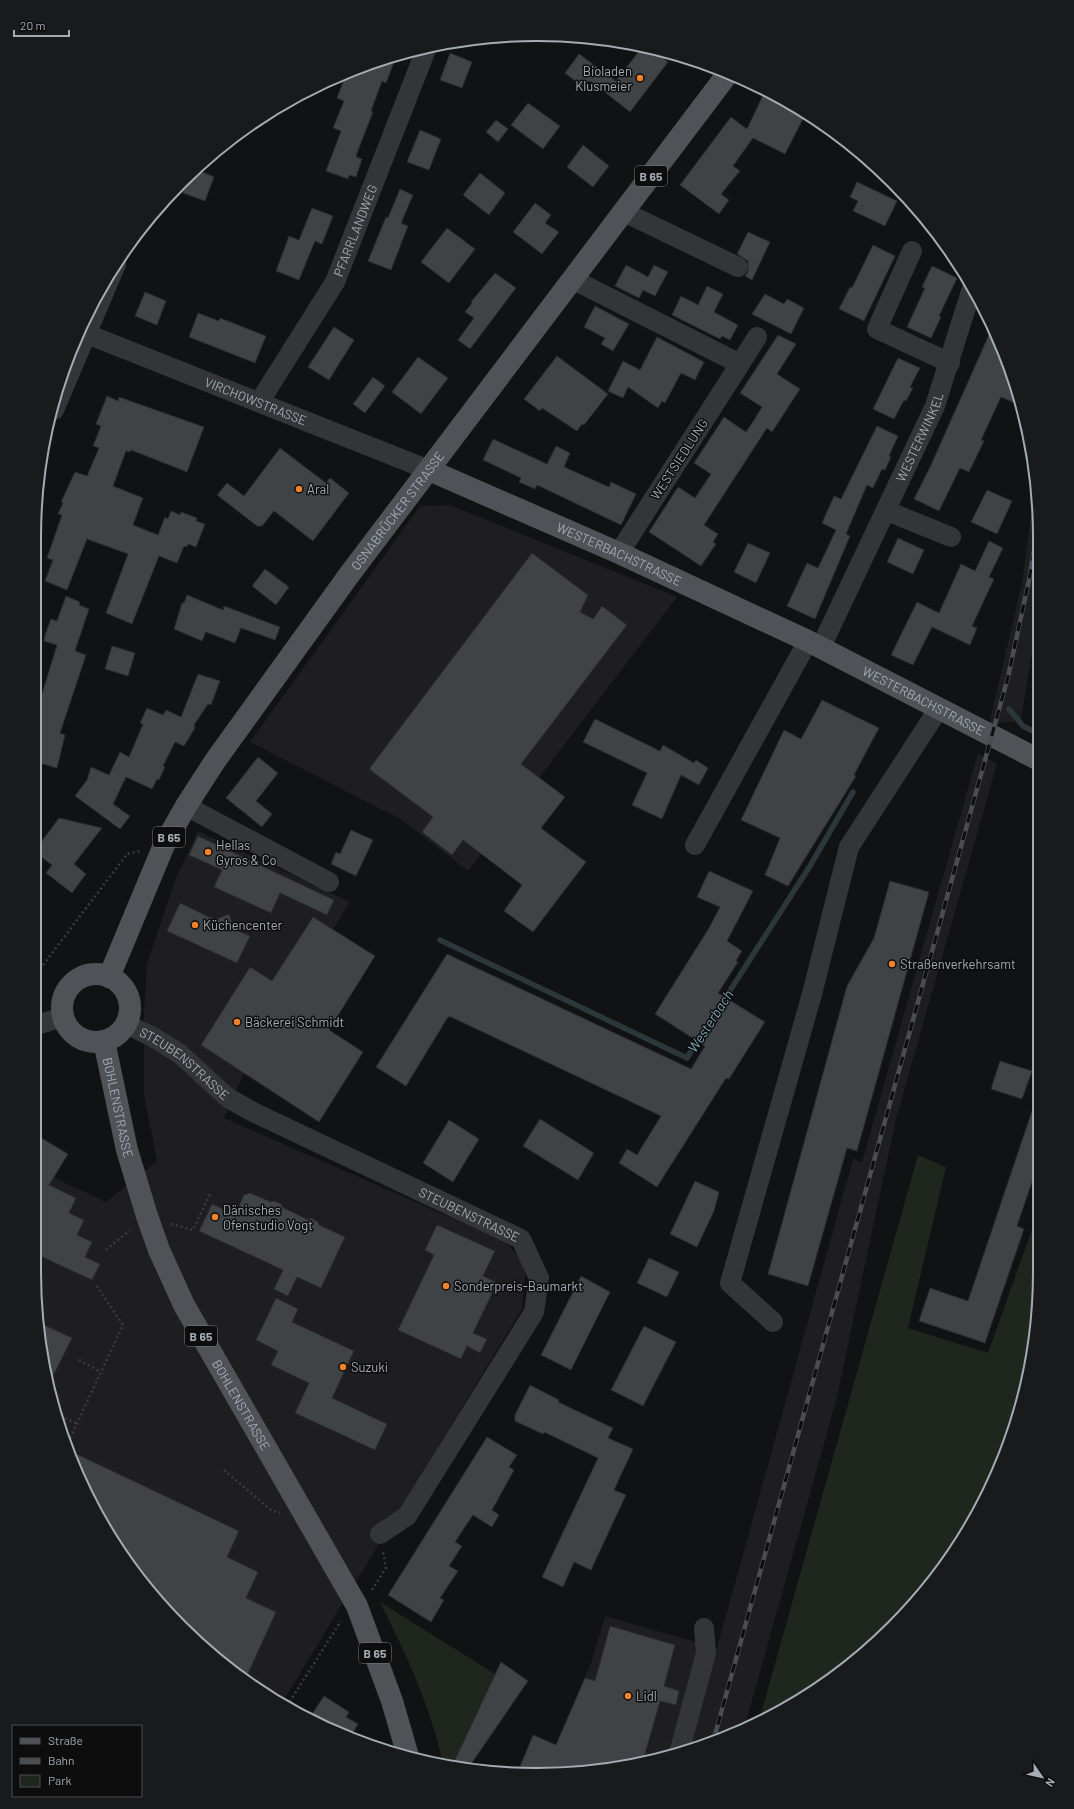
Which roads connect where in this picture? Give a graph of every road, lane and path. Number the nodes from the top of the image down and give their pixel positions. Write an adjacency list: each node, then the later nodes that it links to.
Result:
1 (424, 55): 12 (street, PFARRLANDWEG)
2 (724, 78): 3 (main road, OSNABRÜCKER STRASSE / B 65)
3 (624, 212): 5 (street); 6 (main road, OSNABRÜCKER STRASSE / B 65)
4 (912, 252): 10 (street)
5 (738, 267)
6 (574, 280): 11 (street); 13 (main road, OSNABRÜCKER STRASSE / B 65)
7 (970, 295): 10 (street, WESTERWINKEL)
8 (85, 333): 12 (street, VIRCHOWSTRASSE)
9 (757, 337): 11 (street, WESTSIEDLUNG)
10 (950, 363): 14 (street, WESTERWINKEL)
11 (740, 364): 16 (street, WESTSIEDLUNG)
12 (260, 401): 13 (street, VIRCHOWSTRASSE)
13 (429, 470): 16 (main road, WESTERBACHSTRASSE); 20 (main road, OSNABRÜCKER STRASSE / B 65)
14 (887, 511): 15 (street); 17 (street, WESTERWINKEL)
15 (951, 537)
16 (619, 553): 17 (main road, WESTERBACHSTRASSE)
17 (815, 644): 18 (main road, WESTERBACHSTRASSE); 22 (street)
18 (939, 708): 19 (main road, WESTERBACHSTRASSE); 34 (street)
19 (1033, 757)
20 (186, 806): 21 (main road, OSNABRÜCKER STRASSE / B 65); 23 (street)
21 (164, 845): 24 (path); 25 (main road, OSNABRÜCKER STRASSE / B 65)
22 (695, 845)
23 (329, 882)
24 (41, 969)
25 (108, 977): 26 (main road); 28 (main road)
26 (62, 1017): 27 (street); 29 (main road)
27 (41, 1024)
28 (126, 1024): 29 (main road); 42 (street, STEUBENSTRASSE)
29 (104, 1042): 31 (main road, BOHLENSTRASSE / B 65)
30 (211, 1192): 31 (path)
31 (147, 1216): 32 (path); 41 (main road, BOHLENSTRASSE / B 65)
32 (106, 1250)
33 (96, 1285): 36 (path)
34 (773, 1322)
35 (79, 1360): 36 (path)
36 (101, 1372): 38 (path)
37 (63, 1417): 38 (path)
38 (76, 1423): 39 (path)
39 (70, 1438)
40 (224, 1470): 41 (path)
41 (310, 1522): 43 (main road, BOHLENSTRASSE / B 65)
42 (380, 1534): 43 (path)
43 (357, 1606): 45 (path); 47 (main road, BOHLENSTRASSE / B 65)
44 (704, 1628): 46 (street)
45 (289, 1702)
46 (680, 1747)
47 (406, 1750)

